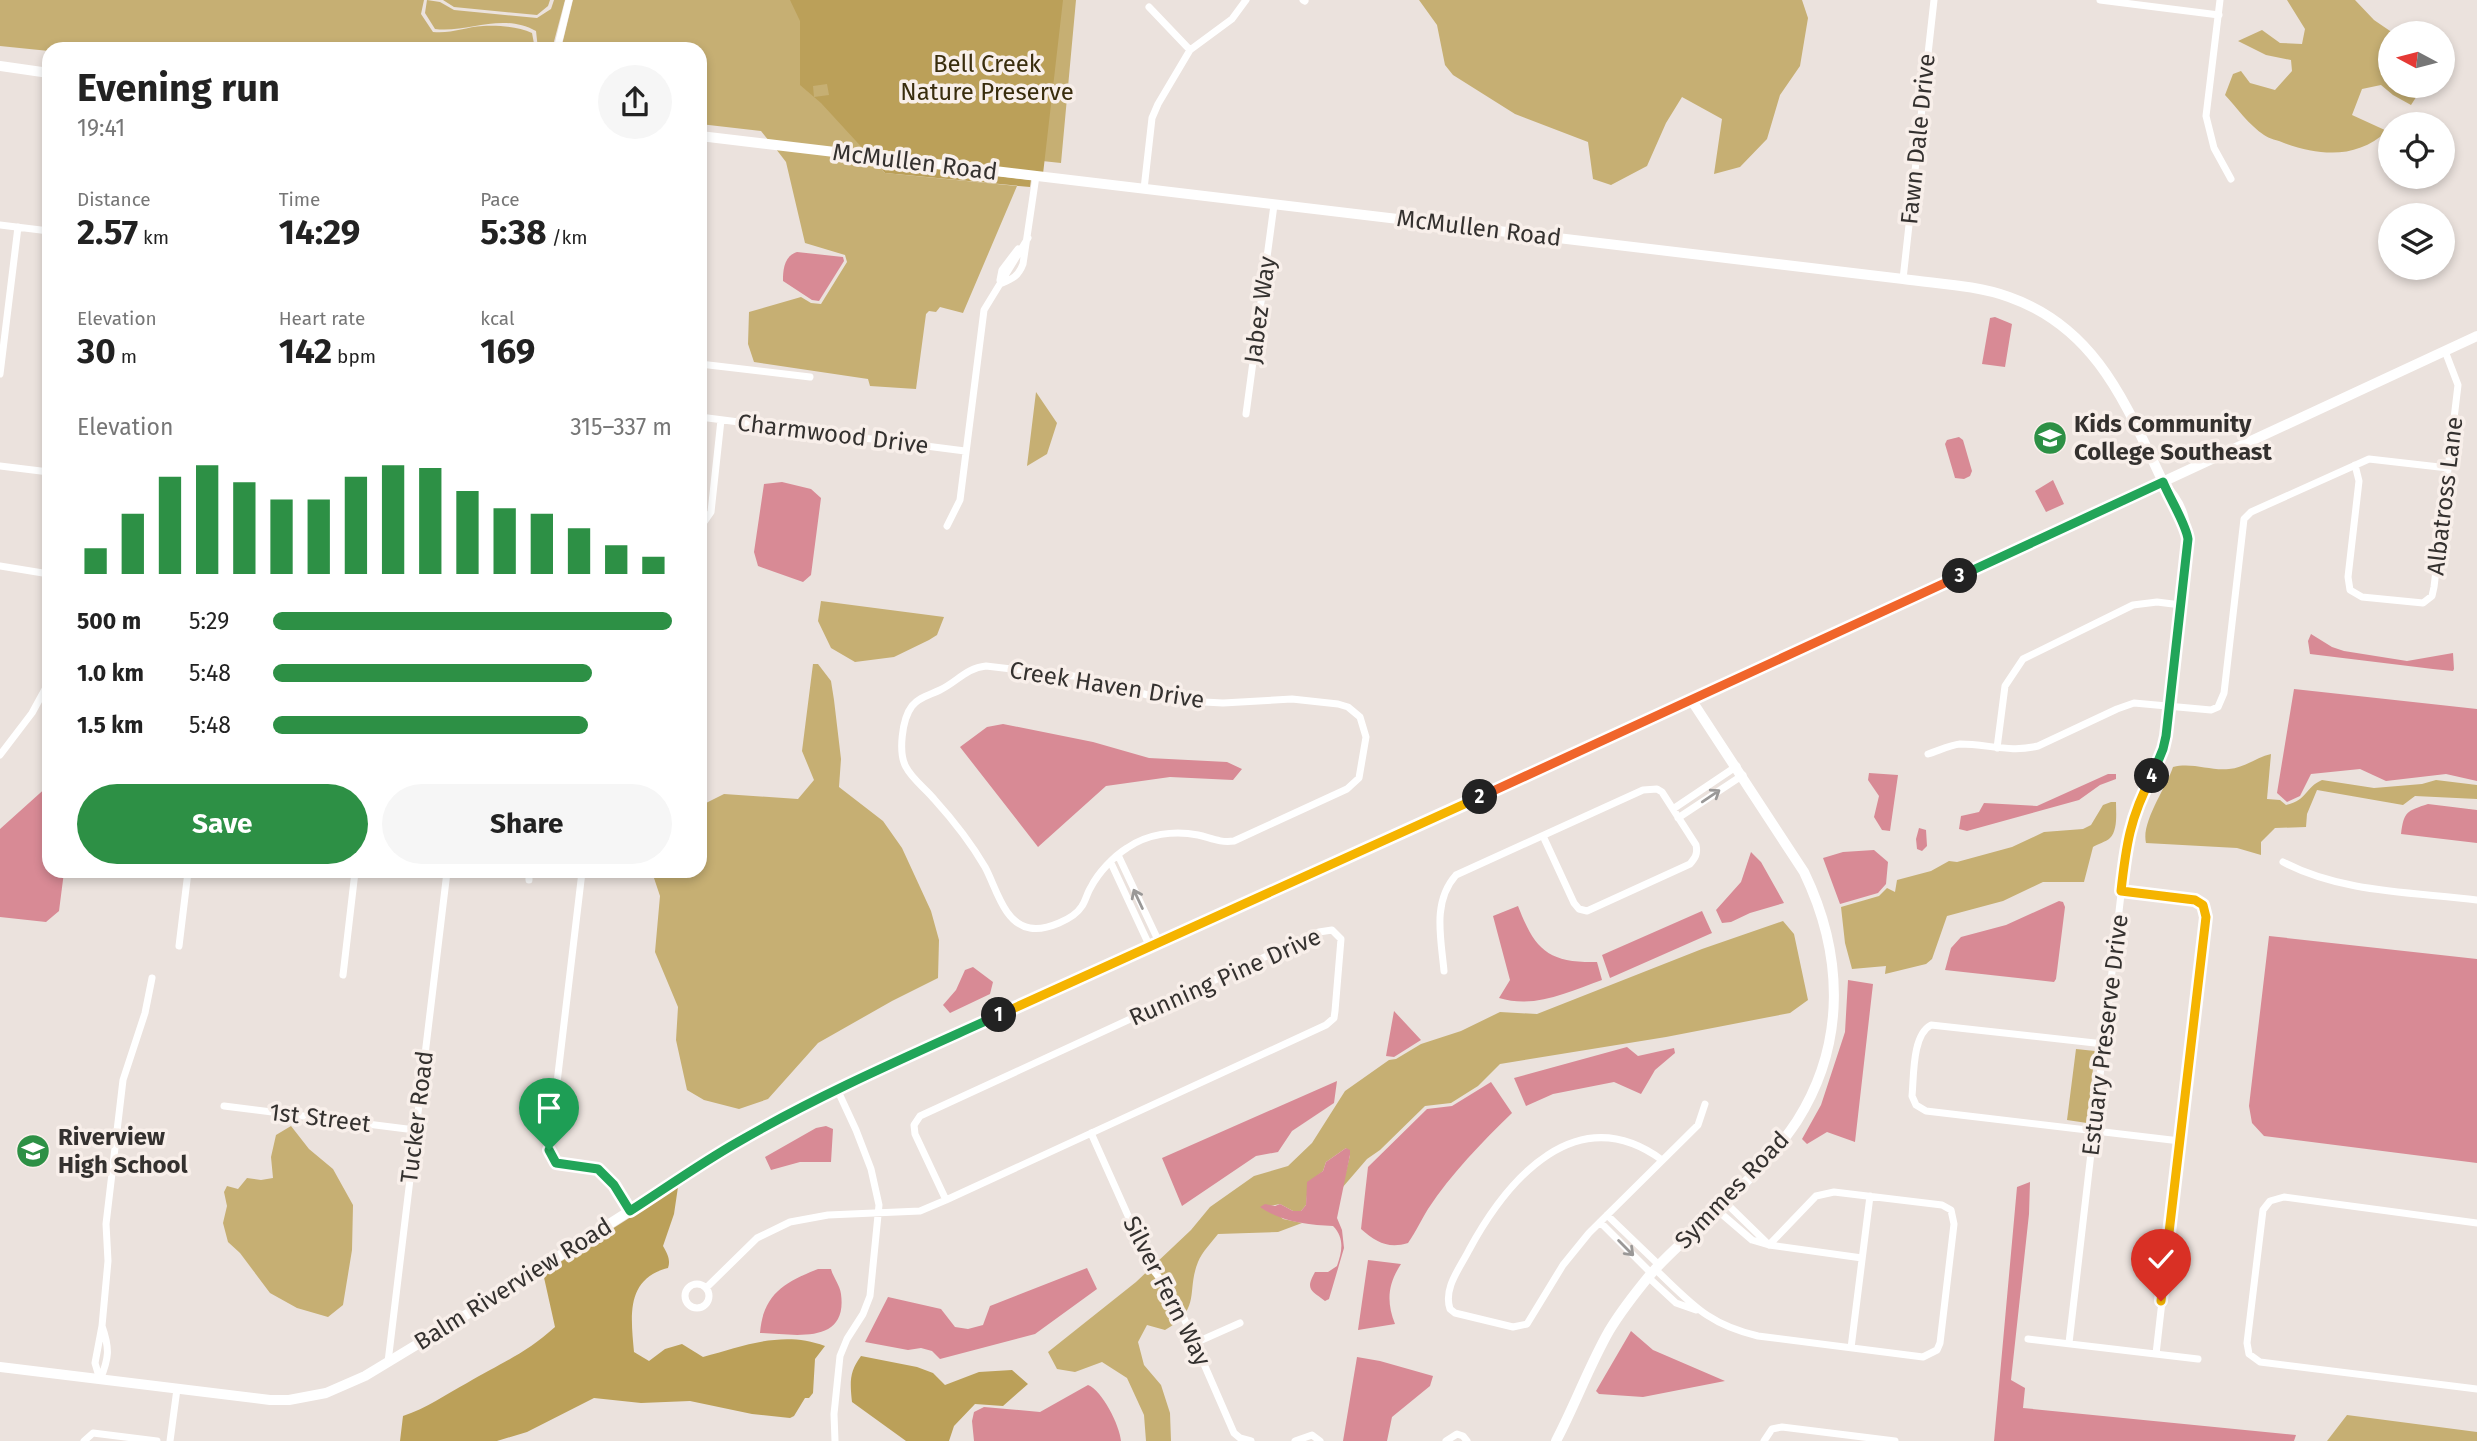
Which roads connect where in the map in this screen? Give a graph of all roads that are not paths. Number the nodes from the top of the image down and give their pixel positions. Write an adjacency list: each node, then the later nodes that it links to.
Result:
1 (569, 0): 8 (street)
2 (1246, 0): 9 (street)
3 (1934, 0): 23 (street, Fawn Dale Drive)
4 (2100, 0): 7 (street)
5 (2220, 0): 7 (street)
6 (1149, 7): 9 (street)
7 (2218, 15): 16 (street)
8 (559, 42)
9 (1190, 50): 17 (street)
10 (0, 66): 11 (street)
11 (42, 72)
12 (0, 73): 13 (street)
13 (42, 78)
14 (707, 137): 15 (street, McMullen Road)
15 (1036, 176): 17 (street, McMullen Road); 22 (street)
16 (2231, 179)
17 (1144, 189): 18 (street, McMullen Road)
18 (1274, 205): 23 (street, McMullen Road); 30 (street, Jabez Way)
19 (0, 225): 20 (street)
20 (18, 227): 21 (street); 28 (street)
21 (42, 230)
22 (1028, 238): 24 (street); 24 (street)
23 (1903, 279): 38 (street, McMullen Road)
24 (1000, 284): 33 (street)
25 (2477, 336): 26 (main road, Balm Riverview Road)
26 (2445, 351): 36 (street, Albatross Lane); 38 (main road, Balm Riverview Road)
27 (707, 365): 29 (street)
28 (0, 374)
29 (810, 377)
30 (1246, 414)
31 (707, 418): 32 (street, Charmwood Drive)
32 (721, 420): 33 (street, Charmwood Drive); 39 (street)
33 (965, 451): 40 (street)
34 (2355, 465): 36 (street); 36 (street, Albatross Lane); 46 (street)
35 (0, 466): 37 (street)
36 (2448, 468)
37 (42, 471)
38 (2163, 482): 43 (street, Estuary Preserve Drive); 45 (main road, Balm Riverview Road)
39 (707, 518)
40 (947, 526)
41 (0, 566): 42 (street)
42 (42, 573)
43 (2181, 605): 46 (street, Estuary Preserve Drive); 48 (street)
44 (42, 695): 50 (street)
45 (1692, 701): 47 (main road, Balm Riverview Road); 52 (street, Symmes Road)
46 (2170, 705): 48 (street); 63 (street, Estuary Preserve Drive)
47 (1628, 730): 51 (street, Balm Riverview Road)
48 (1997, 748): 49 (street)
49 (1928, 754)
50 (0, 755)
51 (1556, 762): 65 (main road, Balm Riverview Road)
52 (1740, 771): 53 (street); 54 (street, one-way to 52); 81 (street, Symmes Road)
53 (1673, 809): 54 (street); 55 (street)
54 (1678, 818): 55 (street)
55 (1543, 836): 67 (street)
56 (1118, 855): 58 (street, Creek Haven Drive); 58 (street, Creek Haven Drive); 65 (street, one-way to 56)
57 (2283, 862): 64 (street)
58 (1111, 863): 65 (street)
59 (187, 878): 66 (street)
60 (354, 878): 68 (street)
61 (446, 878): 74 (street, Tucker Road)
62 (581, 878): 82 (street)
63 (2121, 891): 70 (street, Estuary Preserve Drive); 77 (street)
64 (2477, 900)
65 (1154, 945): 71 (main road, Balm Riverview Road)
66 (179, 946)
67 (1444, 971)
68 (343, 975)
69 (152, 978): 100 (street)
70 (2104, 1044): 75 (street, Estuary Preserve Drive); 75 (street)
71 (837, 1089): 82 (main road, Balm Riverview Road); 83 (street)
72 (1706, 1104): 78 (street)
73 (224, 1106): 74 (street, 1st Street)
74 (415, 1130): 98 (street, Tucker Road)
75 (2094, 1130): 77 (street); 94 (street, Estuary Preserve Drive)
76 (1091, 1133): 80 (street, Running Pine Drive); 80 (street, Running Pine Drive); 93 (street, Silver Fern Way)
77 (2180, 1140): 96 (street)
78 (1662, 1160): 84 (street); 85 (street)
79 (1870, 1196): 87 (street); 88 (street); 95 (street)
80 (946, 1200): 83 (street, Running Pine Drive)
81 (1721, 1206): 87 (street); 89 (street, Symmes Road)
82 (630, 1211): 98 (main road, Balm Riverview Road)
83 (879, 1214): 90 (street, Running Pine Drive); 106 (street)
84 (1607, 1215): 85 (street); 89 (street)
85 (1600, 1222): 89 (street, one-way to 89)
86 (2477, 1223): 102 (street)
87 (1769, 1245): 88 (street)
88 (1862, 1258): 95 (street)
89 (1654, 1271): 95 (street); 112 (street, Symmes Road)
90 (706, 1288)
91 (1240, 1323): 93 (street)
92 (2028, 1339): 94 (street)
93 (1195, 1343): 107 (street, Silver Fern Way)
94 (2069, 1343): 96 (street)
95 (1851, 1348)
96 (2155, 1354): 97 (street)
97 (2198, 1359)
98 (388, 1362): 101 (main road, Balm Riverview Road)
99 (0, 1367): 100 (main road, Balm Riverview Road)
100 (100, 1380): 101 (main road, Balm Riverview Road)
101 (177, 1389): 105 (street)
102 (2477, 1389)
103 (84, 1441): 104 (street)
104 (157, 1441)
105 (170, 1441)
106 (835, 1441)
107 (1251, 1441)
108 (1295, 1441): 109 (street)
109 (1321, 1441)
110 (1446, 1441): 111 (street)
111 (1467, 1441)
112 (1556, 1441)
113 (1764, 1441): 114 (street)
114 (1895, 1441)

